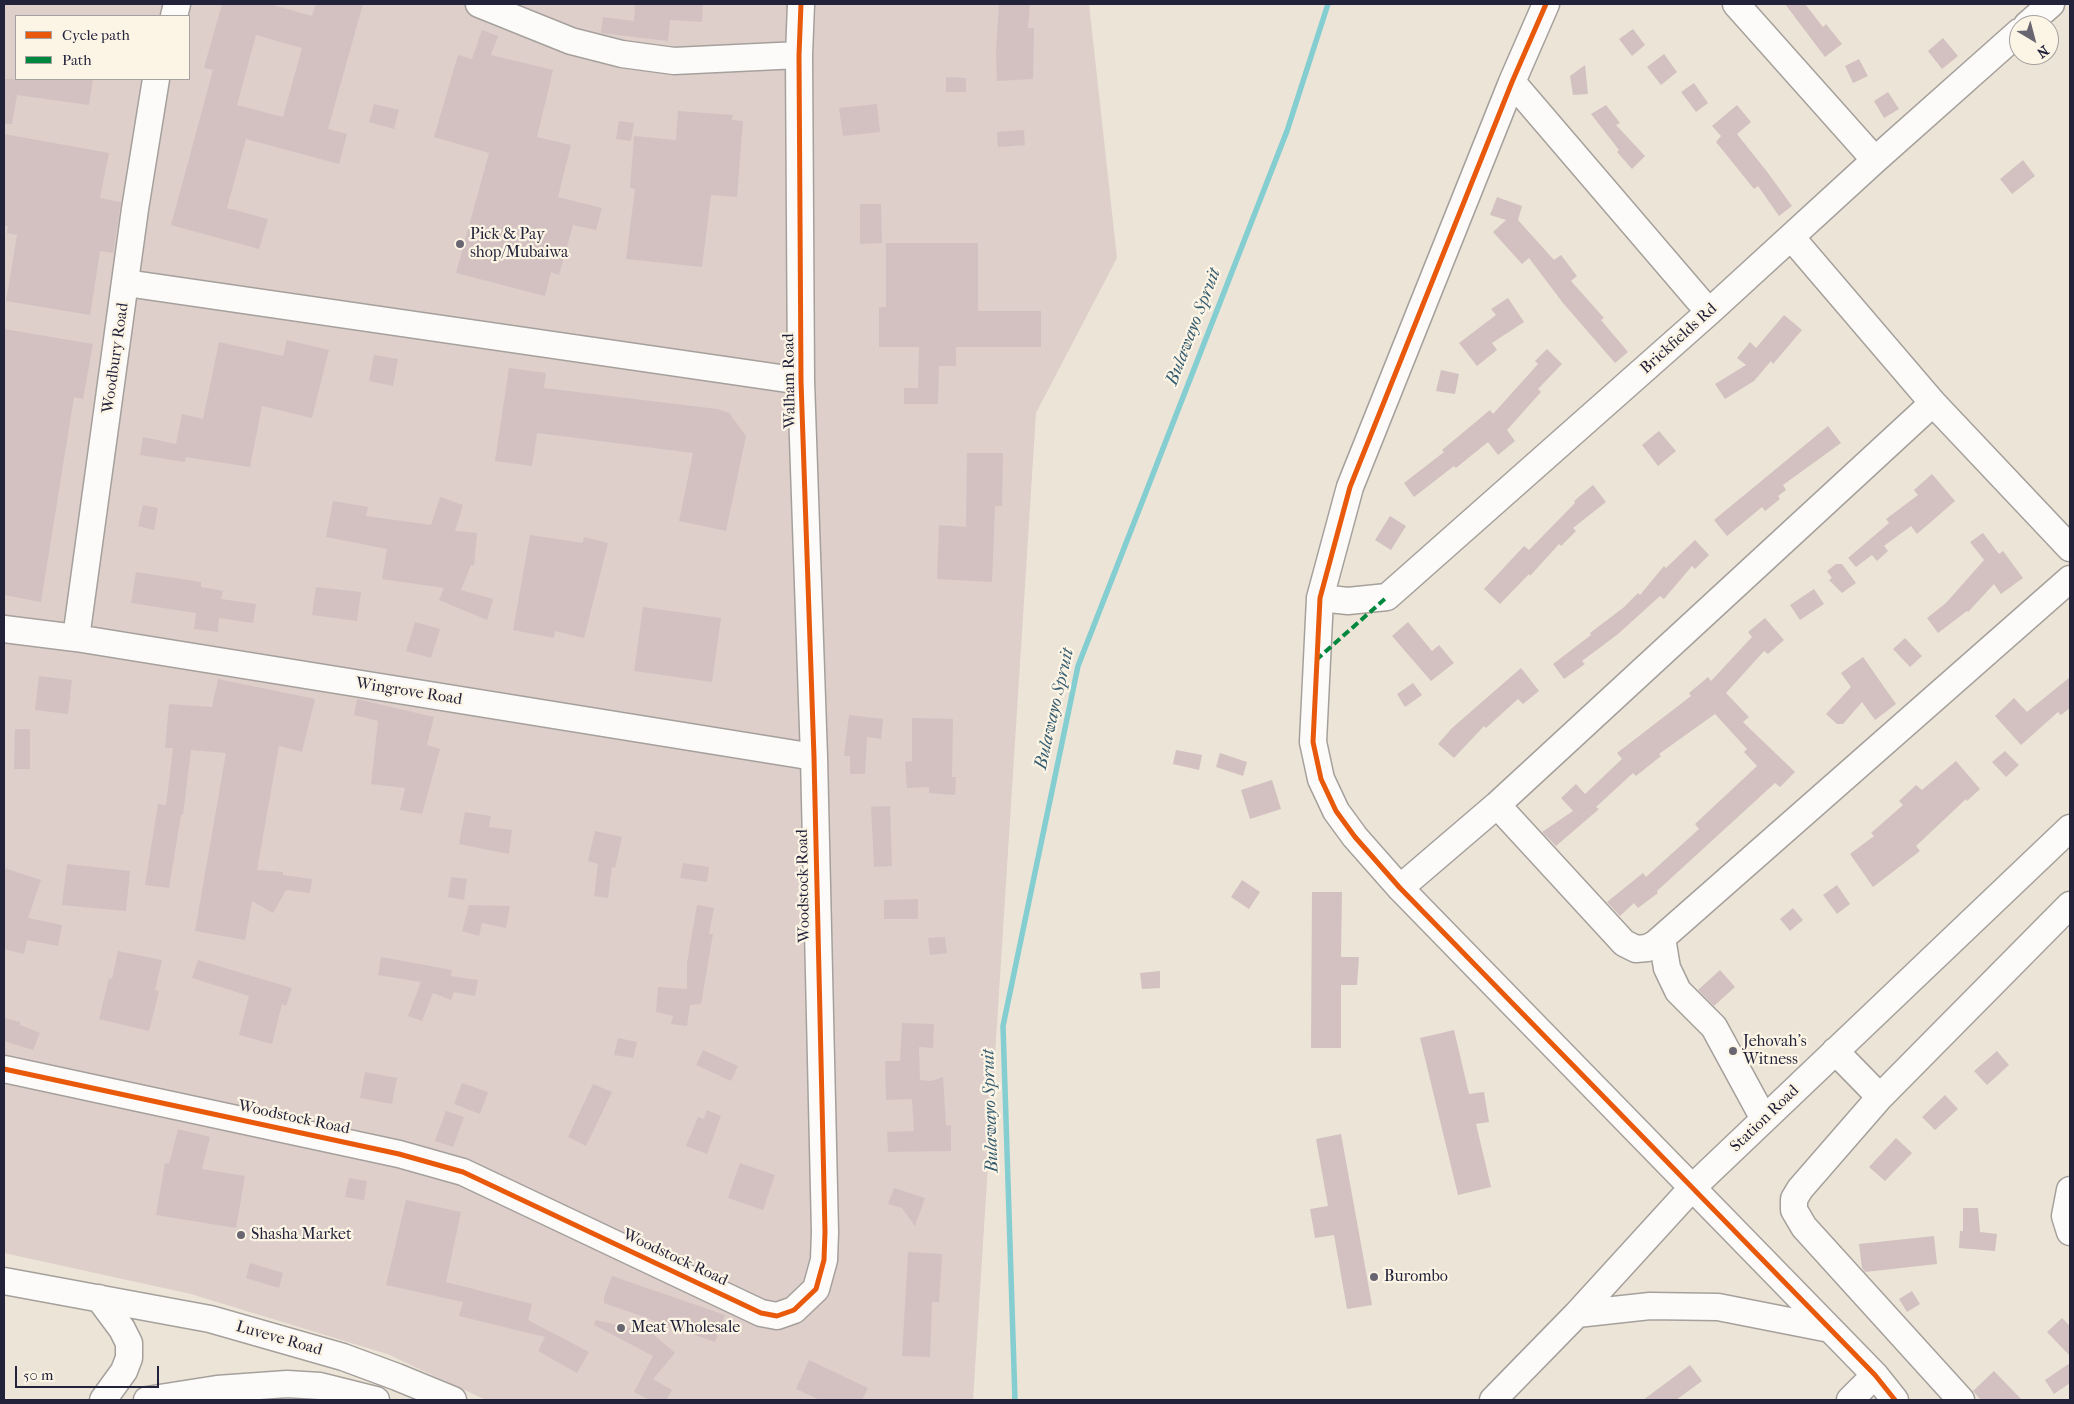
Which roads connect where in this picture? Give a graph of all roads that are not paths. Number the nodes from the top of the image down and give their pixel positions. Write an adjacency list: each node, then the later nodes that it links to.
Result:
1 (478, 4): 6 (street)
2 (801, 4): 6 (street, Walham Road)
3 (1546, 4): 8 (street)
4 (1736, 4): 9 (street)
5 (2009, 41): 9 (street, Brickfields Rd)
6 (799, 55): 13 (street, Walham Road)
7 (156, 80): 11 (street, Woodbury Road)
8 (1512, 82): 12 (street); 17 (street)
9 (1875, 160): 10 (street, Brickfields Rd)
10 (1791, 236): 12 (street, Brickfields Rd); 14 (street)
11 (126, 283): 13 (street); 19 (street, Woodbury Road)
12 (1709, 312): 17 (street, Brickfields Rd)
13 (801, 381): 20 (street, Walham Road)
14 (1933, 403): 15 (street); 21 (street)
15 (2070, 548)
16 (2070, 579): 25 (street)
17 (1320, 598): 23 (street)
18 (4, 629): 19 (street, Wingrove Road)
19 (76, 638): 20 (street, Wingrove Road)
20 (814, 757): 27 (street, Woodstock Road)
21 (1497, 805): 23 (street); 25 (street)
22 (2070, 828): 26 (street, Station Road)
23 (1400, 888): 30 (street)
24 (2070, 905): 28 (street)
25 (1662, 938): 29 (street)
26 (1835, 1051): 28 (street); 29 (street, Station Road)
27 (4, 1069)
28 (1880, 1097): 46 (street)
29 (1764, 1119): 30 (street, Station Road)
30 (1692, 1188): 35 (street, Station Road); 36 (street)
31 (2070, 1190): 32 (street)
32 (2070, 1232)
33 (4, 1281): 34 (street, Luveve Road)
34 (98, 1298): 39 (street); 42 (street, Luveve Road)
35 (1577, 1314): 36 (street); 43 (street, Station Road)
36 (1830, 1329): 37 (street)
37 (1875, 1375): 44 (street); 45 (street)
38 (218, 1395): 40 (street); 41 (street)
39 (103, 1400)
40 (147, 1400)
41 (376, 1400)
42 (453, 1400)
43 (1493, 1400)
44 (1850, 1400)
45 (1895, 1400)
46 (1961, 1400)

